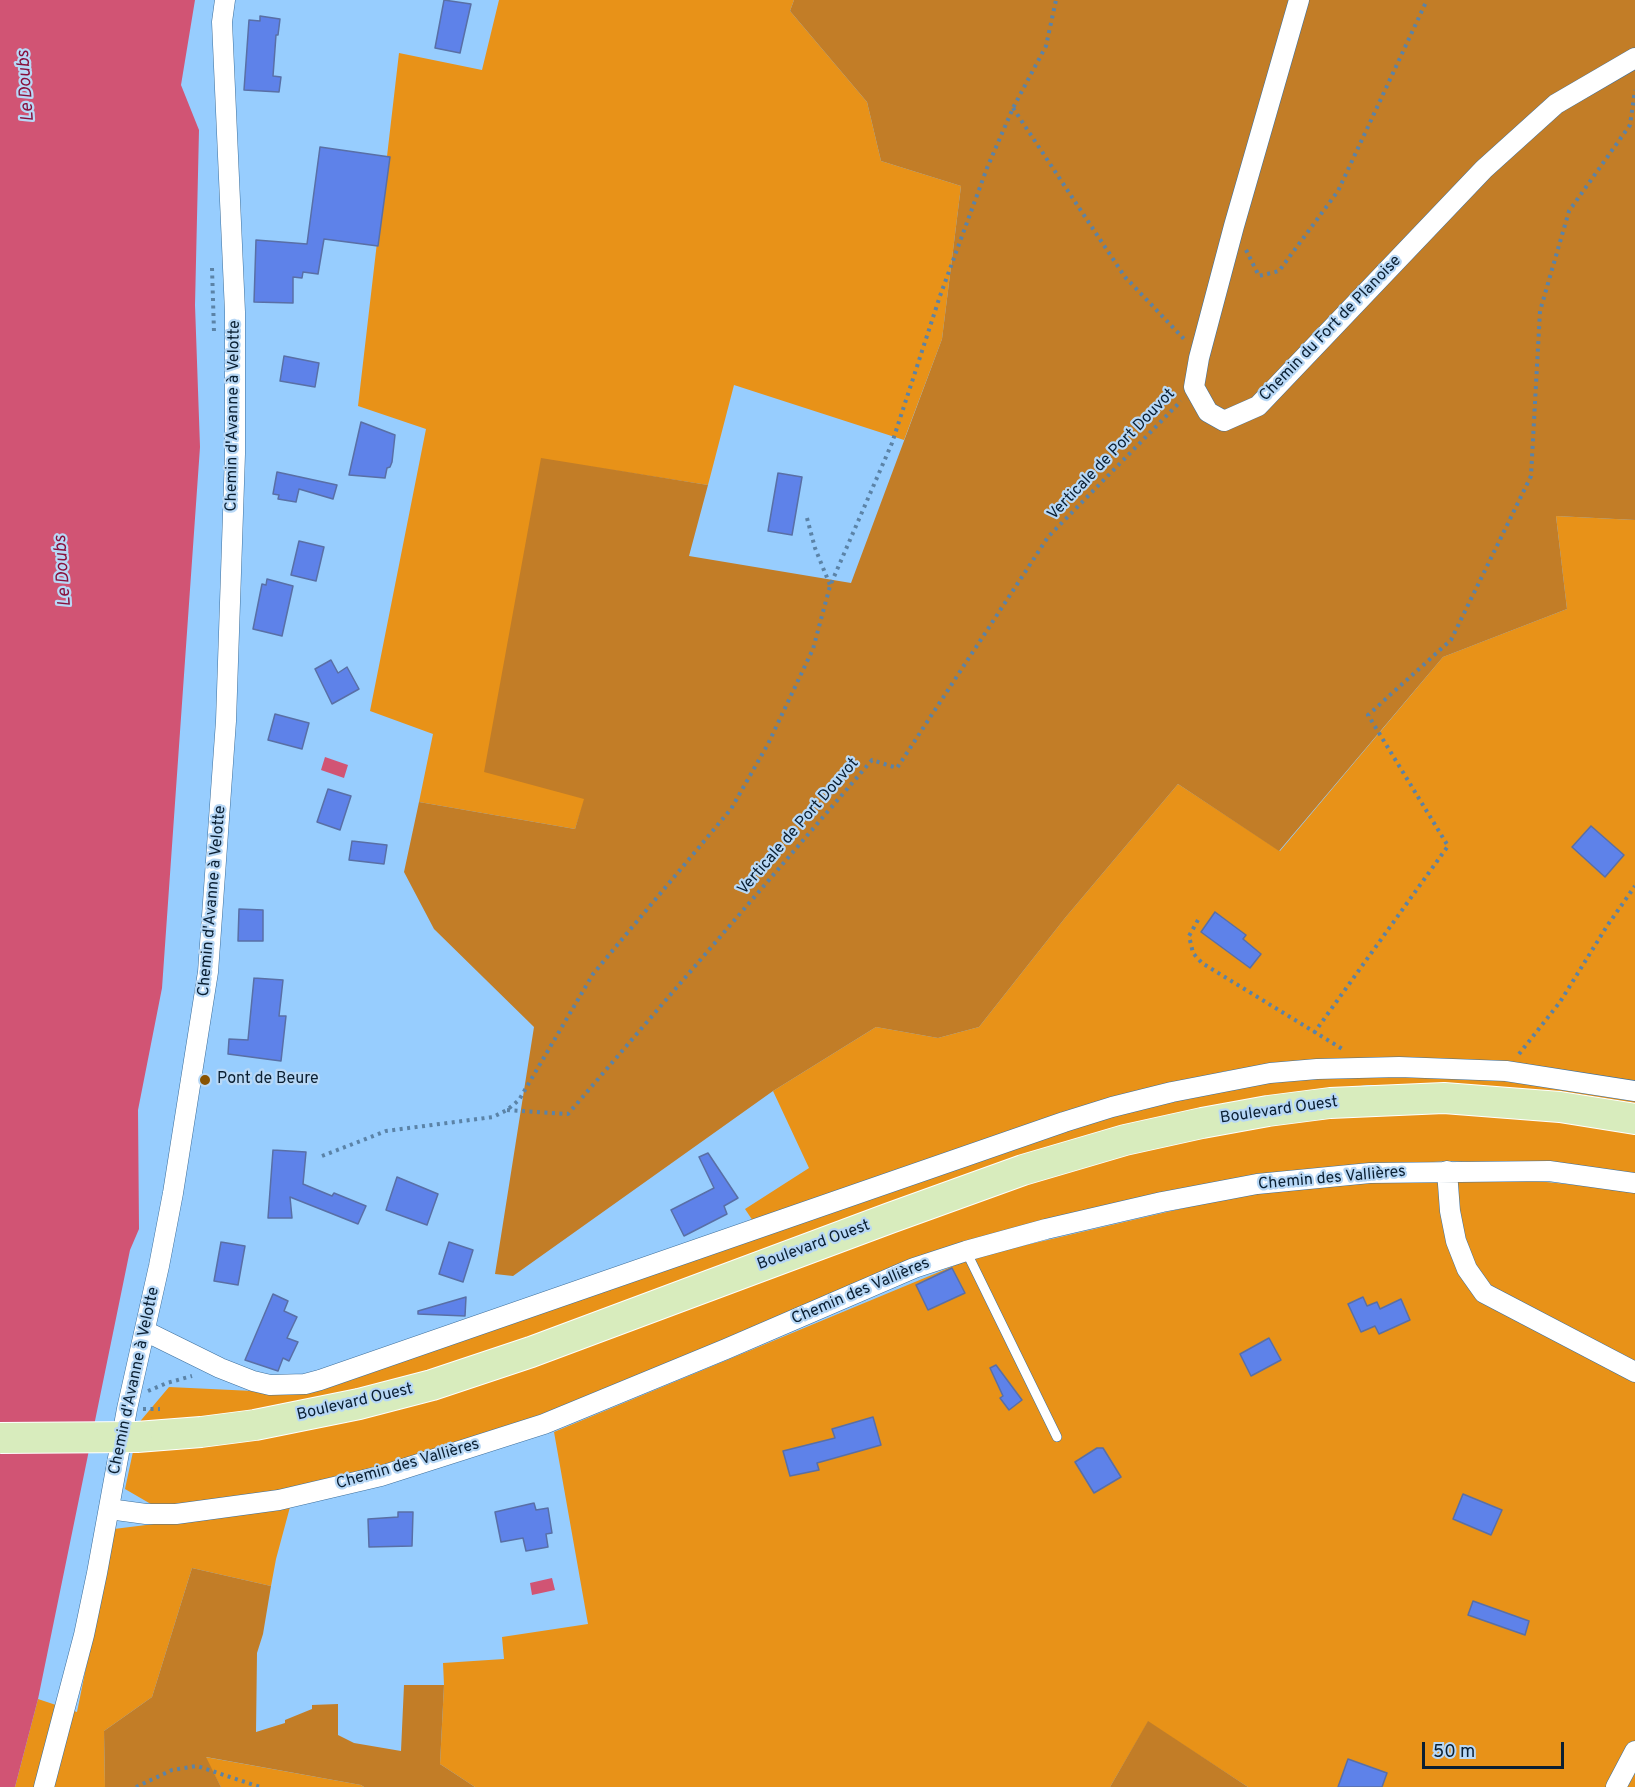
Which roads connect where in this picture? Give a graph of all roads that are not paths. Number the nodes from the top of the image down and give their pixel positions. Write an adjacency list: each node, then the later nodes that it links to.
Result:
1 (225, 0): 9 (street, Chemin d'Avanne à Velotte)
2 (1299, 0): 3 (street, Chemin du Fort de Planoise)
3 (1635, 58)
4 (1635, 1091): 9 (street)
5 (1635, 1119): 12 (main road, Boulevard Ouest, bridge)
6 (1447, 1171): 7 (street, Chemin des Vallières); 8 (street, Chemin des Vallières); 10 (street)
7 (1635, 1183)
8 (966, 1251): 11 (lane); 13 (street, Chemin des Vallières)
9 (145, 1331): 13 (street, Chemin d'Avanne à Velotte)
10 (1635, 1372)
11 (1057, 1437)
12 (0, 1438)
13 (110, 1509): 15 (street, Chemin d'Avanne à Velotte)
14 (1635, 1751): 16 (street)
15 (44, 1787)
16 (1616, 1787)

